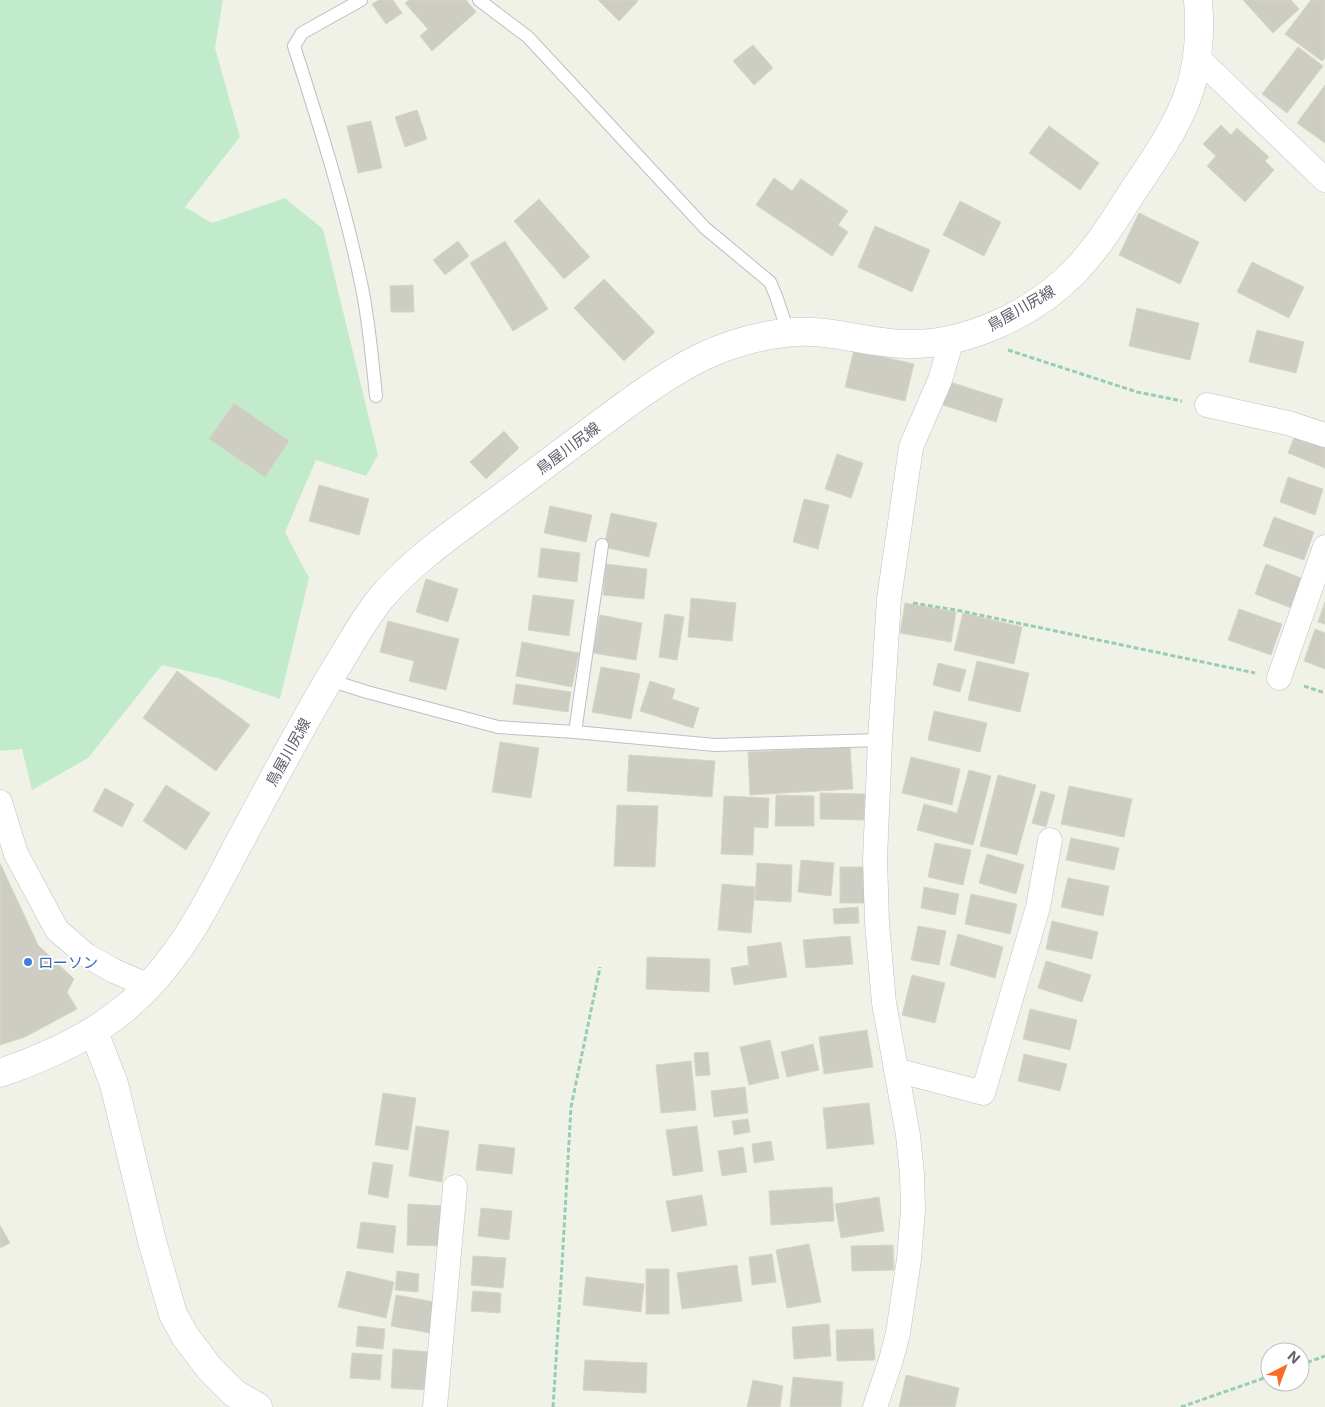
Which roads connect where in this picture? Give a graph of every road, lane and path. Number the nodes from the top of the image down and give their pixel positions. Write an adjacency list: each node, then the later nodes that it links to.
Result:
1 (361, 0): 8 (lane)
2 (479, 0): 6 (lane)
3 (1196, 1): 4 (main road, 鳥屋川尻線)
4 (1198, 58): 5 (street); 7 (main road, 鳥屋川尻線)
5 (1325, 180)
6 (788, 332): 7 (main road, 鳥屋川尻線); 15 (main road, 鳥屋川尻線)
7 (961, 338): 9 (path); 13 (street)
8 (376, 396)
9 (1207, 405): 10 (street)
10 (1325, 435)
11 (602, 545): 17 (lane)
12 (1325, 547): 14 (street)
13 (889, 600): 14 (path); 18 (street)
14 (1279, 678): 16 (path)
15 (329, 680): 17 (lane); 22 (main road, 鳥屋川尻線)
16 (1325, 693)
17 (575, 732): 18 (lane)
18 (880, 740): 24 (street)
19 (0, 802): 22 (street)
20 (1050, 840): 24 (street)
21 (600, 967): 32 (path)
22 (149, 986): 23 (main road, 鳥屋川尻線)
23 (94, 1032): 25 (main road, 鳥屋川尻線); 30 (main road)
24 (896, 1070): 33 (street)
25 (0, 1073)
26 (455, 1187): 31 (street)
27 (1325, 1356): 28 (path)
28 (1310, 1361)
29 (1260, 1379): 34 (path)
30 (258, 1407)
31 (435, 1407)
32 (553, 1407)
33 (875, 1407)
34 (1181, 1407)

